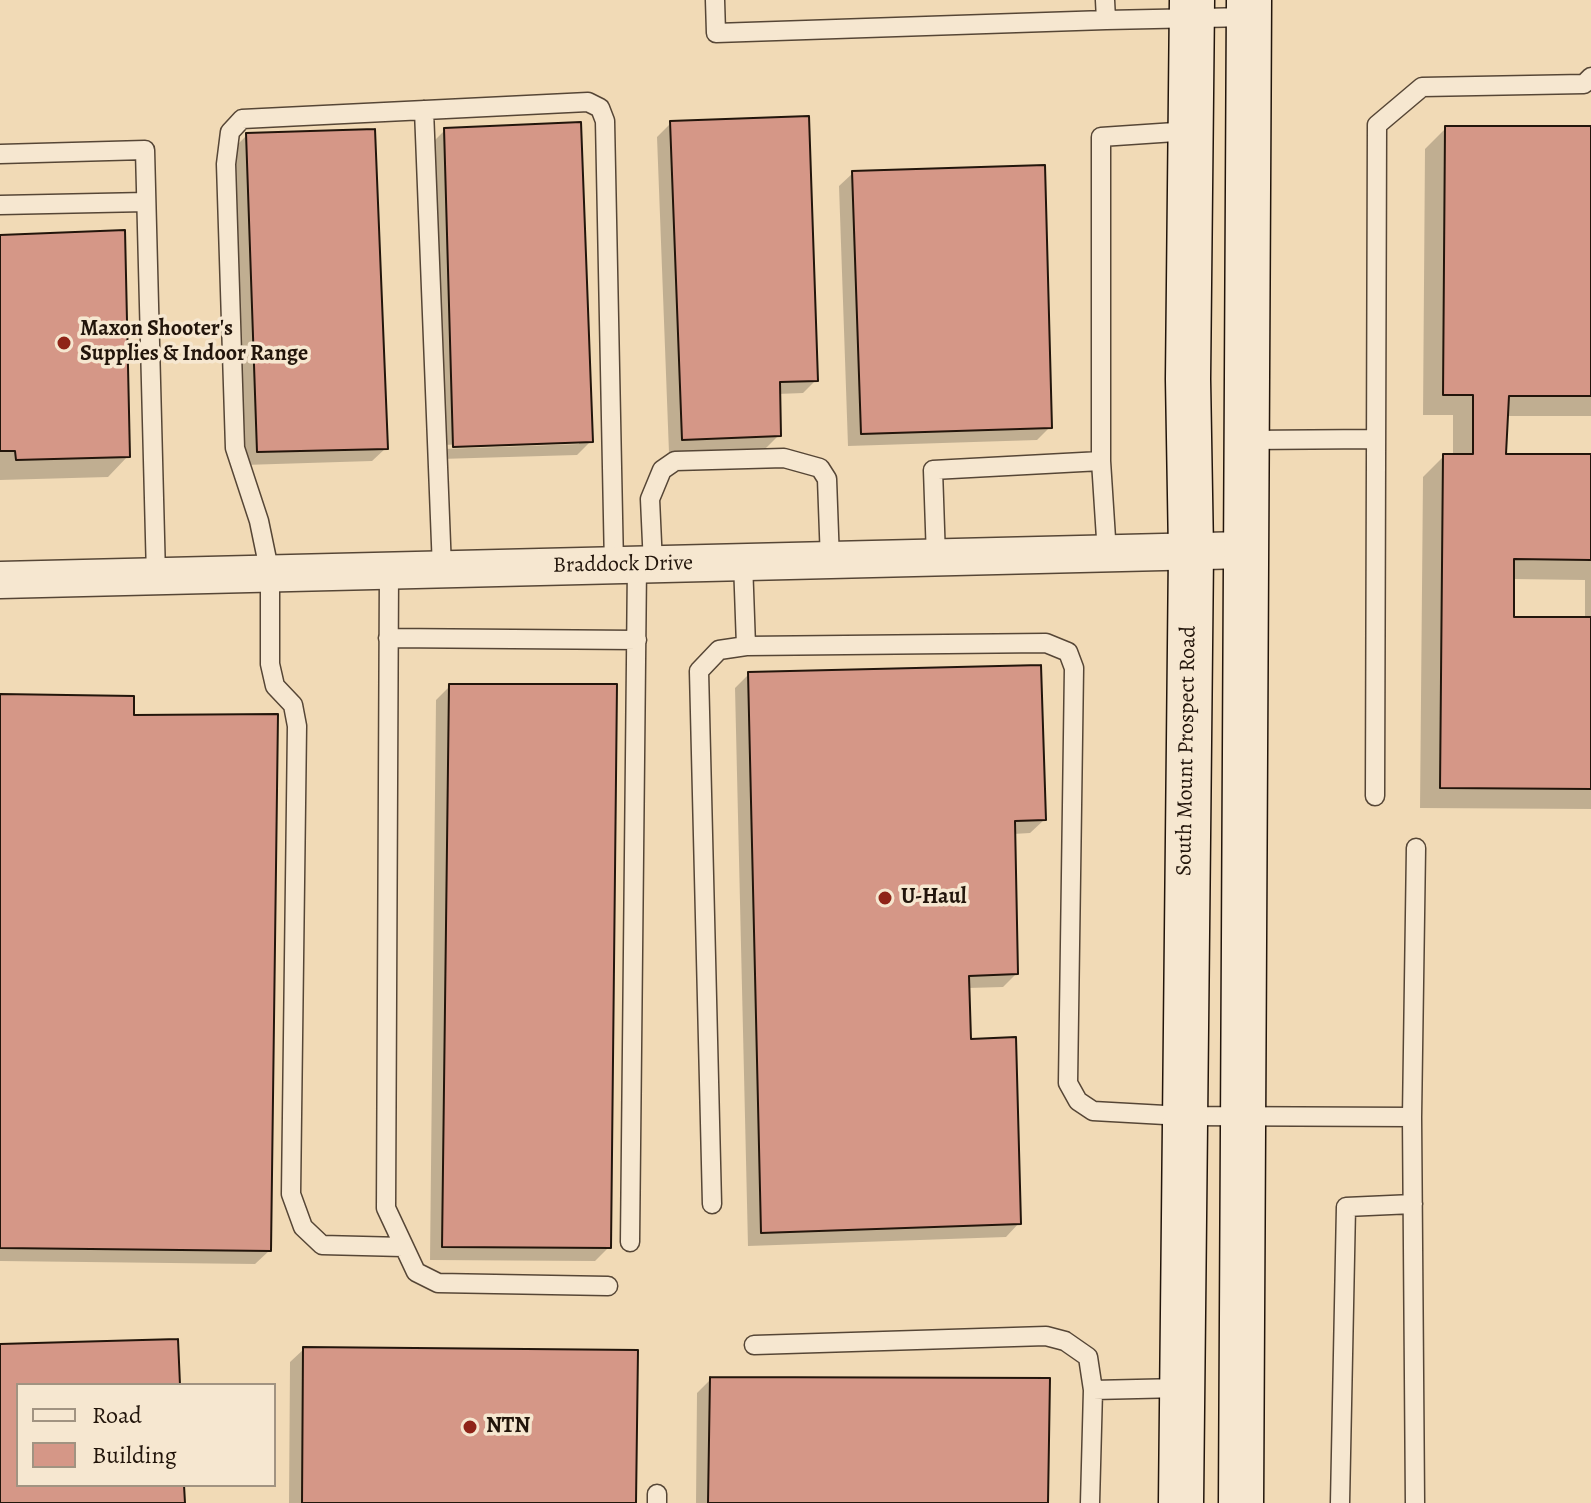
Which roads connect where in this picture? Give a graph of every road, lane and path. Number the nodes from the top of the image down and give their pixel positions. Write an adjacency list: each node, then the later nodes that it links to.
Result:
1 (715, 0): 5 (lane)
2 (1105, 0): 5 (lane)
3 (1192, 9): 4 (lane); 5 (lane); 8 (main road, South Mount Prospect Road)
4 (1249, 9): 13 (main road)
5 (1106, 20)
6 (1591, 77): 12 (lane)
7 (424, 110): 21 (lane); 22 (lane); 24 (lane)
8 (1192, 131): 14 (lane); 16 (main road, South Mount Prospect Road)
9 (0, 154): 10 (lane)
10 (146, 202): 11 (lane); 25 (lane)
11 (0, 205)
12 (1376, 439): 13 (lane); 30 (lane)
13 (1247, 440): 15 (main road)
14 (1101, 461): 17 (lane); 18 (lane)
15 (1246, 550): 16 (street, Braddock Drive); 32 (main road)
16 (1191, 552): 17 (street, Braddock Drive); 33 (main road, South Mount Prospect Road)
17 (1107, 554): 18 (street, Braddock Drive)
18 (936, 558): 19 (street, Braddock Drive)
19 (830, 561): 20 (street, Braddock Drive); 21 (lane)
20 (743, 562): 21 (street, Braddock Drive); 29 (lane)
21 (635, 565): 22 (street, Braddock Drive); 28 (lane)
22 (442, 569): 23 (street, Braddock Drive)
23 (389, 571): 24 (street, Braddock Drive); 27 (lane)
24 (270, 574): 25 (street, Braddock Drive); 38 (lane)
25 (156, 576): 26 (street, Braddock Drive)
26 (0, 580)
27 (388, 638): 28 (lane); 38 (lane)
28 (637, 640): 37 (lane)
29 (746, 646): 33 (lane); 35 (lane)
30 (1375, 796)
31 (1416, 848): 34 (lane)
32 (1245, 1115): 33 (lane); 34 (lane); 45 (main road)
33 (1183, 1116): 41 (main road, South Mount Prospect Road)
34 (1412, 1117): 36 (lane)
35 (712, 1204)
36 (1413, 1204): 46 (lane); 47 (lane)
37 (630, 1242)
38 (403, 1247): 39 (lane)
39 (608, 1286)
40 (754, 1345): 42 (lane)
41 (1181, 1388): 42 (lane); 44 (main road, South Mount Prospect Road)
42 (1093, 1390): 43 (lane)
43 (1090, 1503)
44 (1181, 1503)
45 (1241, 1503)
46 (1340, 1503)
47 (1415, 1503)

